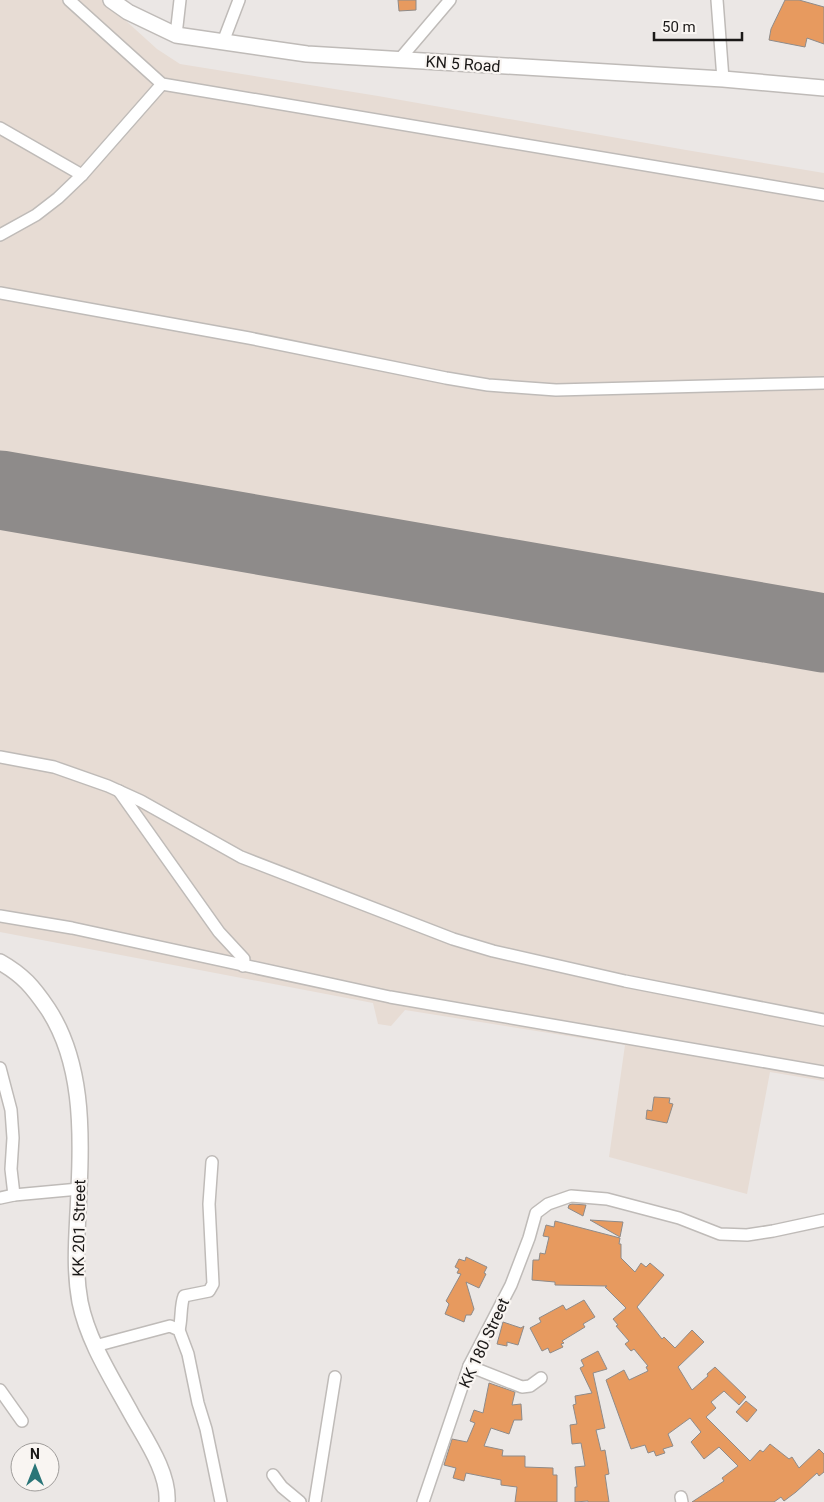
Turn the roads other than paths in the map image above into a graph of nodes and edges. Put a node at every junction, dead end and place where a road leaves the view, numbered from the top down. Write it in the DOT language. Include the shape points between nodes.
graph roads {
  1 [pos="69,0"];
  2 [pos="111,0"];
  3 [pos="180,0"];
  4 [pos="239,0"];
  5 [pos="450,0"];
  6 [pos="717,0"];
  7 [pos="176,35"];
  8 [pos="223,42"];
  9 [pos="399,60"];
  10 [pos="723,79"];
  11 [pos="162,84"];
  12 [pos="824,88"];
  13 [pos="0,128"];
  14 [pos="82,175"];
  15 [pos="824,195"];
  16 [pos="0,235"];
  17 [pos="0,293"];
  18 [pos="824,383"];
  19 [pos="0,757"];
  20 [pos="119,791"];
  21 [pos="0,916"];
  22 [pos="0,962"];
  23 [pos="243,966"];
  24 [pos="824,1020"];
  25 [pos="0,1068"];
  26 [pos="824,1072"];
  27 [pos="0,1160"];
  28 [pos="212,1162"];
  29 [pos="11,1169"];
  30 [pos="79,1189"];
  31 [pos="14,1195"];
  32 [pos="0,1198"];
  33 [pos="824,1220"];
  34 [pos="179,1330"];
  35 [pos="95,1346"];
  36 [pos="469,1366"];
  37 [pos="335,1377"];
  38 [pos="541,1378"];
  39 [pos="0,1390"];
  40 [pos="22,1421"];
  41 [pos="273,1474"];
  42 [pos="167,1502"];
  43 [pos="221,1502"];
  44 [pos="300,1502"];
  45 [pos="315,1502"];
  46 [pos="423,1502"];
  1 -- 11 [label="street"];
  2 -- 7 [label="main road, KN 5 Road" via="128,12"];
  3 -- 7 [label="street"];
  4 -- 8 [label="street"];
  5 -- 9 [label="street"];
  6 -- 10 [label="street"];
  7 -- 8 [label="main road, KN 5 Road"];
  8 -- 9 [label="main road, KN 5 Road" via="307,54"];
  9 -- 10 [label="main road, KN 5 Road"];
  10 -- 12 [label="main road, KN 5 Road"];
  11 -- 14 [label="street"];
  11 -- 15 [label="street"];
  13 -- 14 [label="street"];
  14 -- 16 [label="street" via="36,215"];
  17 -- 18 [label="street" via="488,385 556,390"];
  19 -- 20 [label="street" via="54,767"];
  20 -- 23 [label="street" via="220,932 244,959"];
  20 -- 24 [label="street" via="241,857 453,939 625,981"];
  21 -- 23 [label="street" via="72,928"];
  22 -- 30 [label="main road, KK 201 Street" via="26,980 56,1022 67,1046 76,1090"];
  23 -- 26 [label="street" via="390,998"];
  25 -- 29 [label="street" via="11,1110"];
  27 -- 29 [label="street"];
  28 -- 34 [label="street" via="209,1204 213,1284 209,1292 184,1296"];
  29 -- 31 [label="street"];
  30 -- 31 [label="street"];
  30 -- 35 [label="main road, KK 201 Street" via="75,1261 80,1303"];
  31 -- 32 [label="street"];
  33 -- 36 [label="street, KK 180 Street" via="764,1233 720,1234 679,1218 607,1199 571,1196 548,1204 536,1213 511,1285"];
  34 -- 35 [label="street" via="170,1326"];
  34 -- 43 [label="street" via="188,1354"];
  35 -- 42 [label="main road, KK 201 Street" via="154,1452 168,1491"];
  36 -- 38 [label="street" via="522,1387 530,1386"];
  36 -- 46 [label="street, KK 180 Street"];
  37 -- 45 [label="street"];
  39 -- 40 [label="street"];
  41 -- 44 [label="street" via="282,1487"];
}
